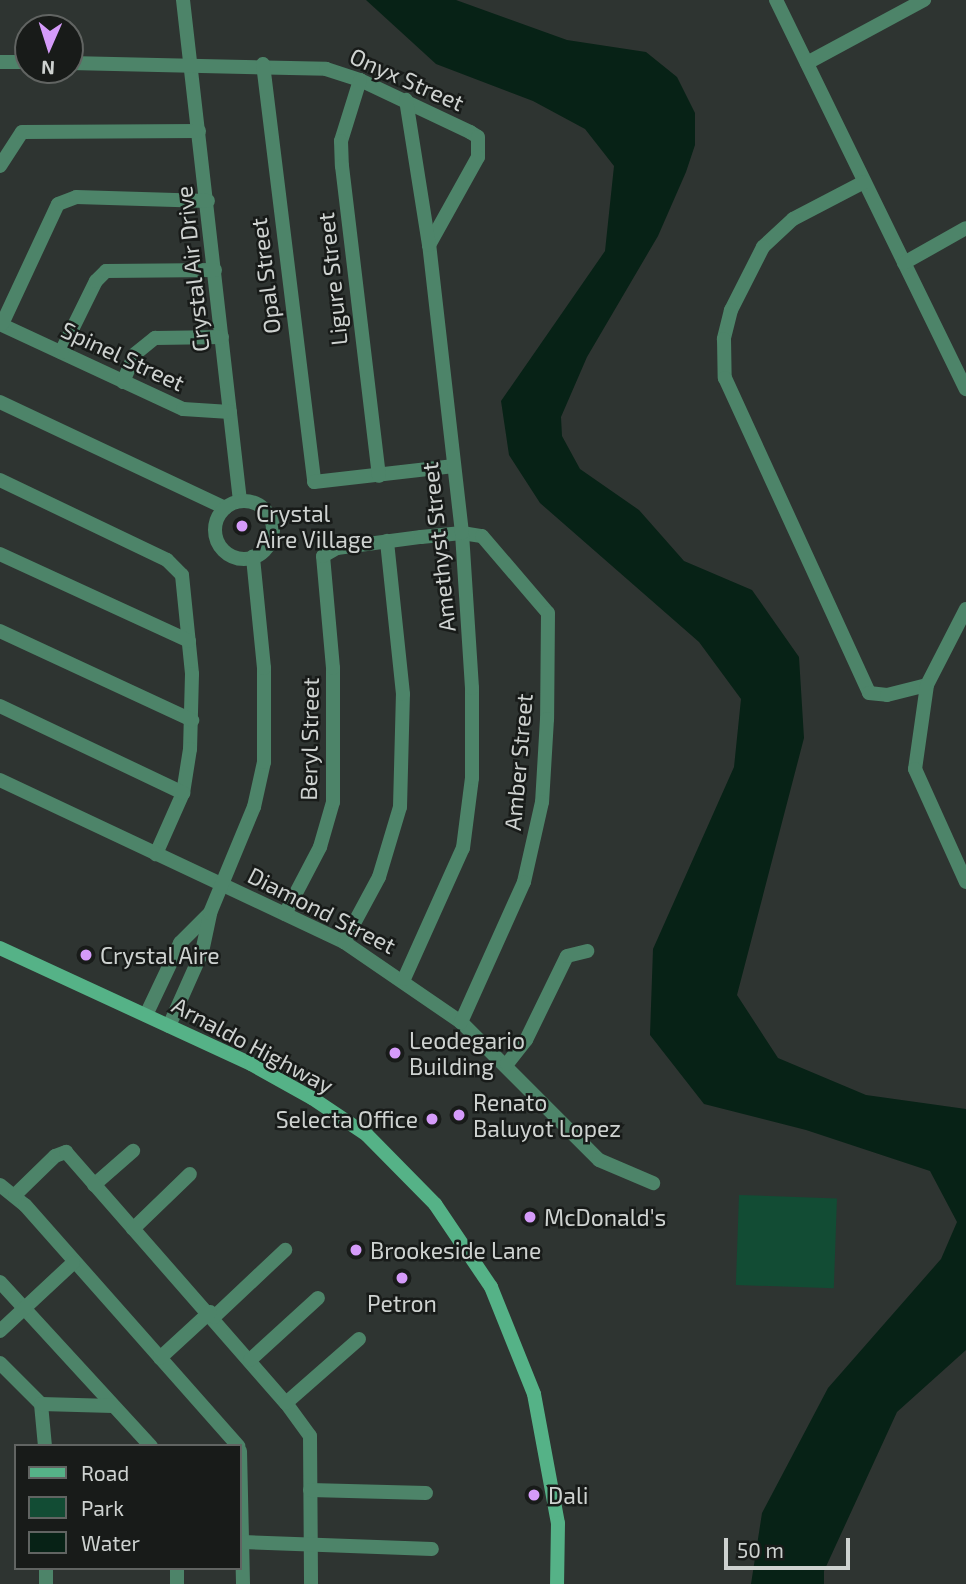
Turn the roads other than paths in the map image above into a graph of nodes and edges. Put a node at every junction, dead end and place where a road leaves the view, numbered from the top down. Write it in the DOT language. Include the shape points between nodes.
graph roads {
  1 [pos="183,0"];
  2 [pos="776,0"];
  3 [pos="924,0"];
  4 [pos="84,63"];
  5 [pos="807,63"];
  6 [pos="263,64"];
  7 [pos="191,65"];
  8 [pos="360,80"];
  9 [pos="406,100"];
  10 [pos="199,131"];
  11 [pos="0,166"];
  12 [pos="864,182"];
  13 [pos="208,201"];
  14 [pos="966,228"];
  15 [pos="429,245"];
  16 [pos="904,263"];
  17 [pos="215,270"];
  18 [pos="1,324"];
  19 [pos="222,337"];
  20 [pos="61,352"];
  21 [pos="123,382"];
  22 [pos="966,389"];
  23 [pos="0,402"];
  24 [pos="230,412"];
  25 [pos="454,466"];
  26 [pos="379,476"];
  27 [pos="0,480"];
  28 [pos="240,501"];
  29 [pos="225,508"];
  30 [pos="462,533"];
  31 [pos="387,541"];
  32 [pos="0,554"];
  33 [pos="253,558"];
  34 [pos="966,609"];
  35 [pos="0,631"];
  36 [pos="189,641"];
  37 [pos="927,685"];
  38 [pos="0,706"];
  39 [pos="192,720"];
  40 [pos="0,780"];
  41 [pos="183,793"];
  42 [pos="156,854"];
  43 [pos="966,883"];
  44 [pos="222,885"];
  45 [pos="210,913"];
  46 [pos="285,914"];
  47 [pos="344,942"];
  48 [pos="0,948"];
  49 [pos="587,951"];
  50 [pos="404,979"];
  51 [pos="146,1015"];
  52 [pos="461,1022"];
  53 [pos="169,1026"];
  54 [pos="507,1064"];
  55 [pos="133,1151"];
  56 [pos="190,1174"];
  57 [pos="653,1182"];
  58 [pos="0,1185"];
  59 [pos="94,1185"];
  60 [pos="15,1195"];
  61 [pos="134,1228"];
  62 [pos="285,1250"];
  63 [pos="73,1263"];
  64 [pos="0,1282"];
  65 [pos="318,1298"];
  66 [pos="24,1309"];
  67 [pos="212,1314"];
  68 [pos="0,1331"];
  69 [pos="359,1339"];
  70 [pos="160,1358"];
  71 [pos="250,1360"];
  72 [pos="0,1363"];
  73 [pos="286,1403"];
  74 [pos="41,1404"];
  75 [pos="114,1406"];
  76 [pos="45,1444"];
  77 [pos="149,1444"];
  78 [pos="236,1444"];
  79 [pos="310,1490"];
  80 [pos="426,1493"];
  81 [pos="242,1512"];
  82 [pos="243,1542"];
  83 [pos="310,1546"];
  84 [pos="432,1549"];
  85 [pos="243,1584"];
  86 [pos="311,1584"];
  87 [pos="557,1584"];
  1 -- 7 [label="street, Crystal Air Drive"];
  2 -- 5 [label="street"];
  3 -- 5 [label="street"];
  4 -- 7 [label="street, Onyx Street"];
  5 -- 12 [label="street"];
  6 -- 7 [label="street, Onyx Street"];
  6 -- 8 [label="street, Onyx Street" via="326,69"];
  6 -- 26 [label="street, Opal Street" via="314,482"];
  7 -- 10 [label="street, Crystal Air Drive"];
  8 -- 9 [label="street, Onyx Street"];
  8 -- 26 [label="street, Ligure Street" via="341,141 342,166"];
  9 -- 15 [label="street, Amethyst Street"];
  9 -- 15 [label="street, Onyx Street" via="478,137 480,146"];
  10 -- 11 [label="street" via="22,132"];
  10 -- 13 [label="street, Crystal Air Drive"];
  12 -- 16 [label="street"];
  12 -- 37 [label="street" via="793,219 763,247 731,310 724,339 725,378 869,693 887,695"];
  13 -- 17 [label="street, Crystal Air Drive"];
  13 -- 18 [label="street" via="76,197 58,204"];
  14 -- 16 [label="street"];
  15 -- 25 [label="street, Amethyst Street"];
  16 -- 22 [label="street"];
  17 -- 19 [label="street, Crystal Air Drive"];
  17 -- 20 [label="street" via="106,271 96,281"];
  18 -- 20 [label="street, Spinel Street"];
  19 -- 21 [label="street" via="155,338 144,343"];
  19 -- 24 [label="street, Crystal Air Drive"];
  20 -- 21 [label="street, Spinel Street"];
  21 -- 24 [label="street, Spinel Street" via="183,410"];
  23 -- 29 [label="street"];
  24 -- 28 [label="street, Crystal Air Drive"];
  25 -- 26 [label="street"];
  25 -- 30 [label="street, Amethyst Street"];
  27 -- 36 [label="street" via="167,560 182,575"];
  28 -- 29 [label="street"];
  28 -- 33 [label="street" via="259,504 271,519 273,537"];
  29 -- 33 [label="street" via="215,525 219,544 234,557"];
  30 -- 31 [label="street"];
  30 -- 50 [label="street, Amethyst Street" via="472,663 467,830 458,867"];
  30 -- 52 [label="street, Amber Street" via="482,536 540,599 550,629 538,829 516,907"];
  31 -- 46 [label="street, Beryl Street" via="328,550 323,556 333,668 333,802 320,848"];
  31 -- 47 [label="street" via="403,694 400,807 387,859"];
  32 -- 36 [label="street"];
  33 -- 44 [label="street" via="264,668 264,762 254,807"];
  34 -- 37 [label="street"];
  35 -- 39 [label="street"];
  36 -- 39 [label="street"];
  37 -- 43 [label="street" via="915,754 917,780"];
  38 -- 41 [label="street"];
  39 -- 41 [label="street"];
  40 -- 42 [label="street, Diamond Street"];
  41 -- 42 [label="street"];
  42 -- 44 [label="street, Diamond Street"];
  44 -- 45 [label="street"];
  44 -- 46 [label="street, Diamond Street"];
  45 -- 51 [label="street" via="180,943"];
  45 -- 53 [label="street" via="202,953"];
  46 -- 47 [label="street, Diamond Street"];
  47 -- 50 [label="street, Diamond Street"];
  48 -- 51 [label="main road, Arnaldo Highway"];
  49 -- 54 [label="street" via="567,956 526,1040"];
  50 -- 52 [label="street, Diamond Street"];
  51 -- 53 [label="main road, Arnaldo Highway"];
  52 -- 54 [label="street, Diamond Street"];
  53 -- 87 [label="main road, Arnaldo Highway" via="251,1064 323,1105 367,1136 435,1204 491,1287 534,1394 558,1524"];
  54 -- 57 [label="street, Diamond Street" via="599,1160"];
  55 -- 59 [label="street"];
  56 -- 61 [label="street"];
  58 -- 60 [label="street"];
  59 -- 60 [label="street" via="61,1152"];
  59 -- 61 [label="street"];
  60 -- 63 [label="street"];
  61 -- 67 [label="street"];
  62 -- 67 [label="street"];
  63 -- 66 [label="street"];
  63 -- 70 [label="street"];
  64 -- 66 [label="street"];
  65 -- 71 [label="street"];
  66 -- 68 [label="street"];
  66 -- 75 [label="street"];
  67 -- 70 [label="street"];
  67 -- 71 [label="street"];
  69 -- 73 [label="street"];
  70 -- 78 [label="street"];
  71 -- 73 [label="street"];
  72 -- 74 [label="street"];
  73 -- 79 [label="street" via="310,1436"];
  74 -- 75 [label="street"];
  74 -- 76 [label="street"];
  75 -- 77 [label="street"];
  79 -- 80 [label="street"];
  79 -- 83 [label="street"];
  81 -- 82 [label="street"];
  82 -- 83 [label="street"];
  82 -- 85 [label="street"];
  83 -- 84 [label="street"];
  83 -- 86 [label="street"];
}
